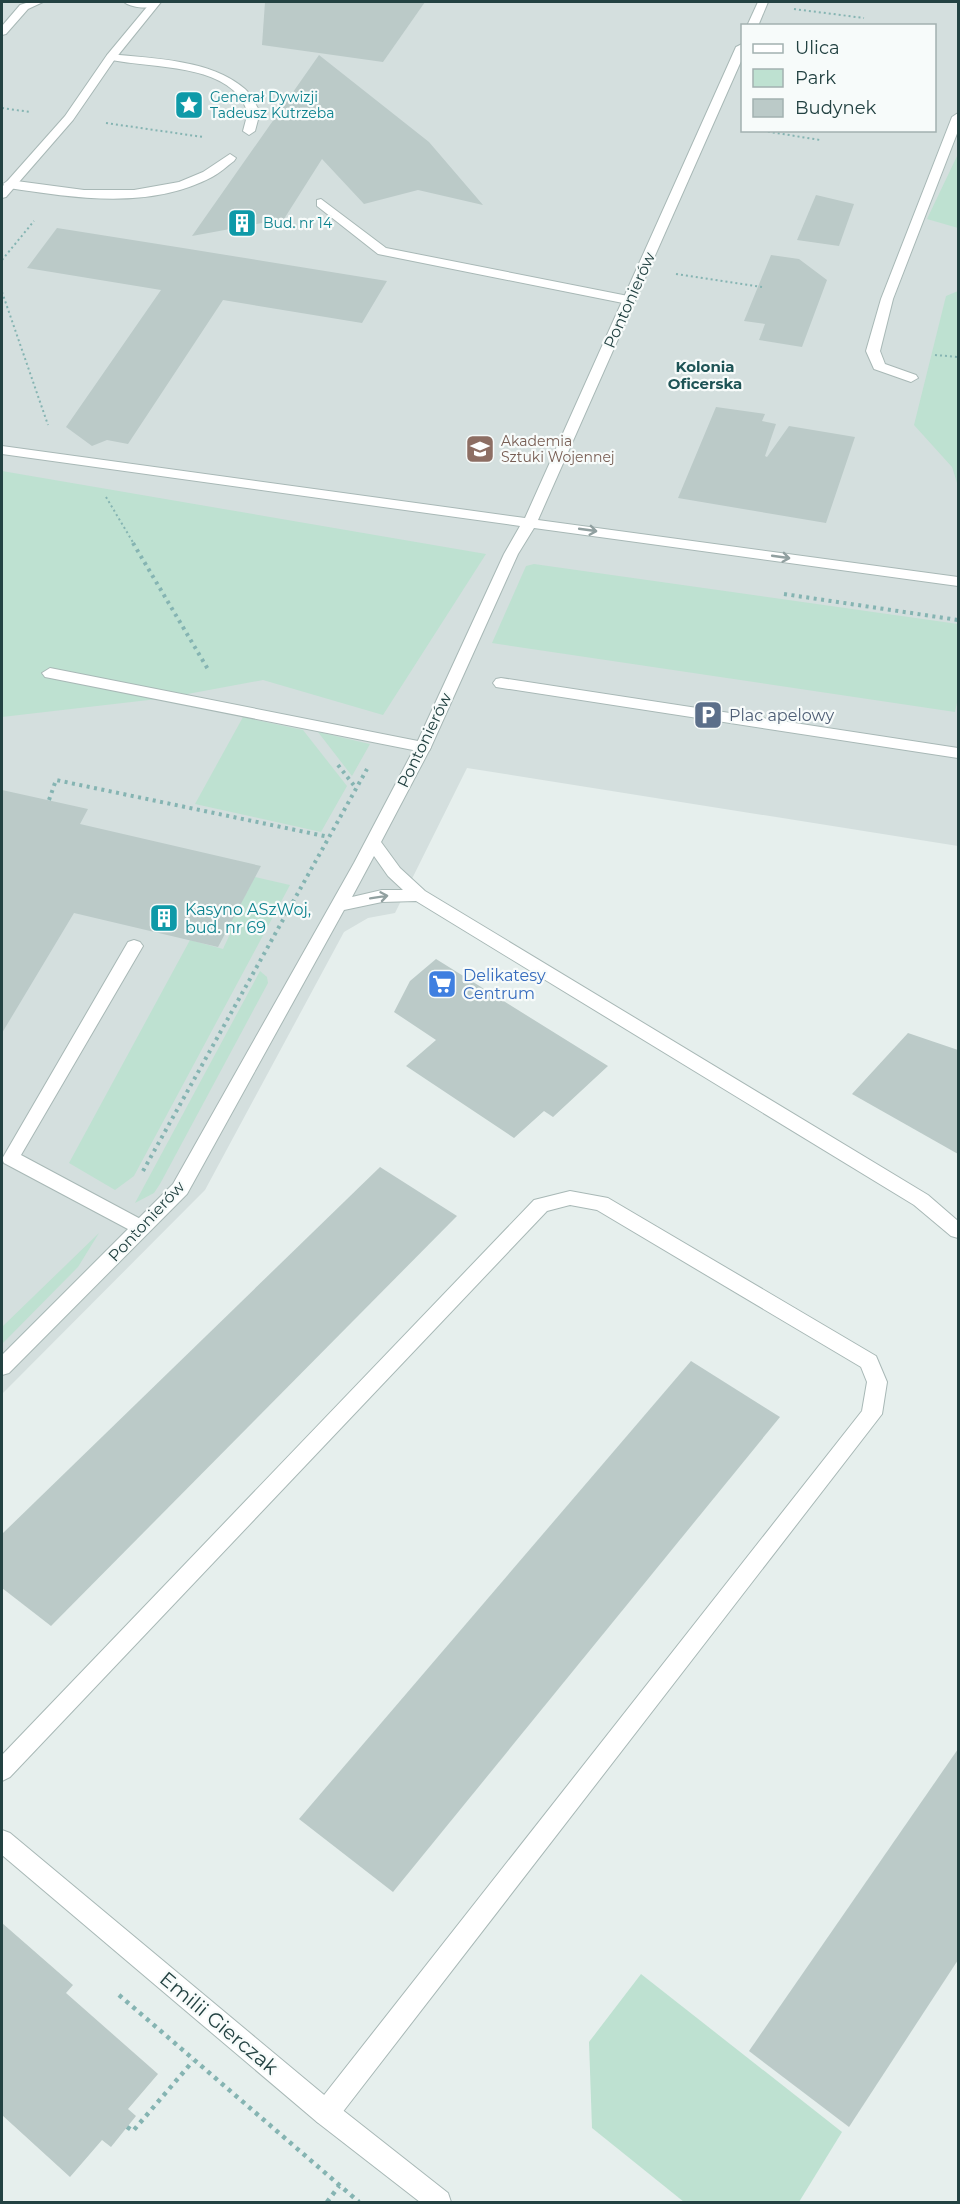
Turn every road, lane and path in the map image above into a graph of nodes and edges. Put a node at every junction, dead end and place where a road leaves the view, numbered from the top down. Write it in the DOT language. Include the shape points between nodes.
graph roads {
  1 [pos="38,2"];
  2 [pos="129,2"];
  3 [pos="155,3"];
  4 [pos="762,3"];
  5 [pos="864,18"];
  6 [pos="753,24"];
  7 [pos="2,32"];
  8 [pos="741,49"];
  9 [pos="111,57"];
  10 [pos="2,108"];
  11 [pos="958,117"];
  12 [pos="69,118"];
  13 [pos="249,131"];
  14 [pos="770,132"];
  15 [pos="206,138"];
  16 [pos="820,140"];
  17 [pos="230,158"];
  18 [pos="5,189"];
  19 [pos="321,203"];
  20 [pos="643,269"];
  21 [pos="762,287"];
  22 [pos="2,292"];
  23 [pos="628,300"];
  24 [pos="911,378"];
  25 [pos="2,450"];
  26 [pos="60,458"];
  27 [pos="104,493"];
  28 [pos="530,522"];
  29 [pos="958,582"];
  30 [pos="50,673"];
  31 [pos="501,683"];
  32 [pos="232,709"];
  33 [pos="383,740"];
  34 [pos="423,747"];
  35 [pos="958,753"];
  36 [pos="49,800"];
  37 [pos="329,837"];
  38 [pos="373,842"];
  39 [pos="419,895"];
  40 [pos="340,905"];
  41 [pos="134,946"];
  42 [pos="6,1159"];
  43 [pos="113,1212"];
  44 [pos="141,1228"];
  45 [pos="958,1231"];
  46 [pos="2,1367"];
  47 [pos="2,1770"];
  48 [pos="2,1841"];
  49 [pos="115,1992"];
  50 [pos="193,2061"];
  51 [pos="326,2113"];
  52 [pos="127,2127"];
  53 [pos="339,2186"];
  54 [pos="327,2202"];
  55 [pos="359,2202"];
  56 [pos="439,2202"];
  1 -- 7 [label="street" via="24,7"];
  2 -- 3 [label="street"];
  3 -- 9 [label="street"];
  4 -- 5 [label="path"];
  4 -- 6 [label="street"];
  8 -- 20 [label="street, Pontonierów"];
  9 -- 12 [label="street"];
  9 -- 13 [label="street" via="165,64 225,81 243,93 254,112"];
  10 -- 12 [label="path"];
  11 -- 24 [label="street" via="887,299 873,351 879,366"];
  12 -- 15 [label="path"];
  12 -- 18 [label="street"];
  14 -- 16 [label="path"];
  17 -- 18 [label="street" via="207,175 150,192 105,196"];
  19 -- 23 [label="street" via="382,251"];
  20 -- 21 [label="path"];
  20 -- 23 [label="street, Pontonierów"];
  22 -- 26 [label="path"];
  23 -- 28 [label="street, Pontonierów"];
  25 -- 26 [label="street"];
  26 -- 28 [label="street"];
  27 -- 32 [label="path"];
  28 -- 29 [label="street, one-way"];
  28 -- 34 [label="street, Pontonierów" via="511,554"];
  30 -- 32 [label="street"];
  31 -- 35 [label="street"];
  32 -- 33 [label="street"];
  33 -- 34 [label="street"];
  33 -- 37 [label="path"];
  34 -- 38 [label="street, Pontonierów"];
  36 -- 37 [label="path" via="56,780"];
  37 -- 43 [label="path" via="128,1198"];
  38 -- 39 [label="street" via="394,872"];
  38 -- 40 [label="street, Pontonierów"];
  40 -- 39 [label="street, one-way" via="382,896"];
  39 -- 45 [label="street" via="921,1200"];
  40 -- 44 [label="street, Pontonierów" via="180,1190"];
  41 -- 42 [label="street"];
  42 -- 43 [label="street"];
  43 -- 44 [label="street"];
  44 -- 46 [label="street, Pontonierów"];
  47 -- 51 [label="street" via="541,1205 570,1198 601,1203 869,1362 877,1382 872,1414"];
  48 -- 51 [label="street, Emilii Gierczak"];
  49 -- 50 [label="path"];
  50 -- 52 [label="path" via="133,2132"];
  50 -- 53 [label="path"];
  51 -- 56 [label="street, Emilii Gierczak"];
  53 -- 54 [label="path"];
  53 -- 55 [label="path"];
}
